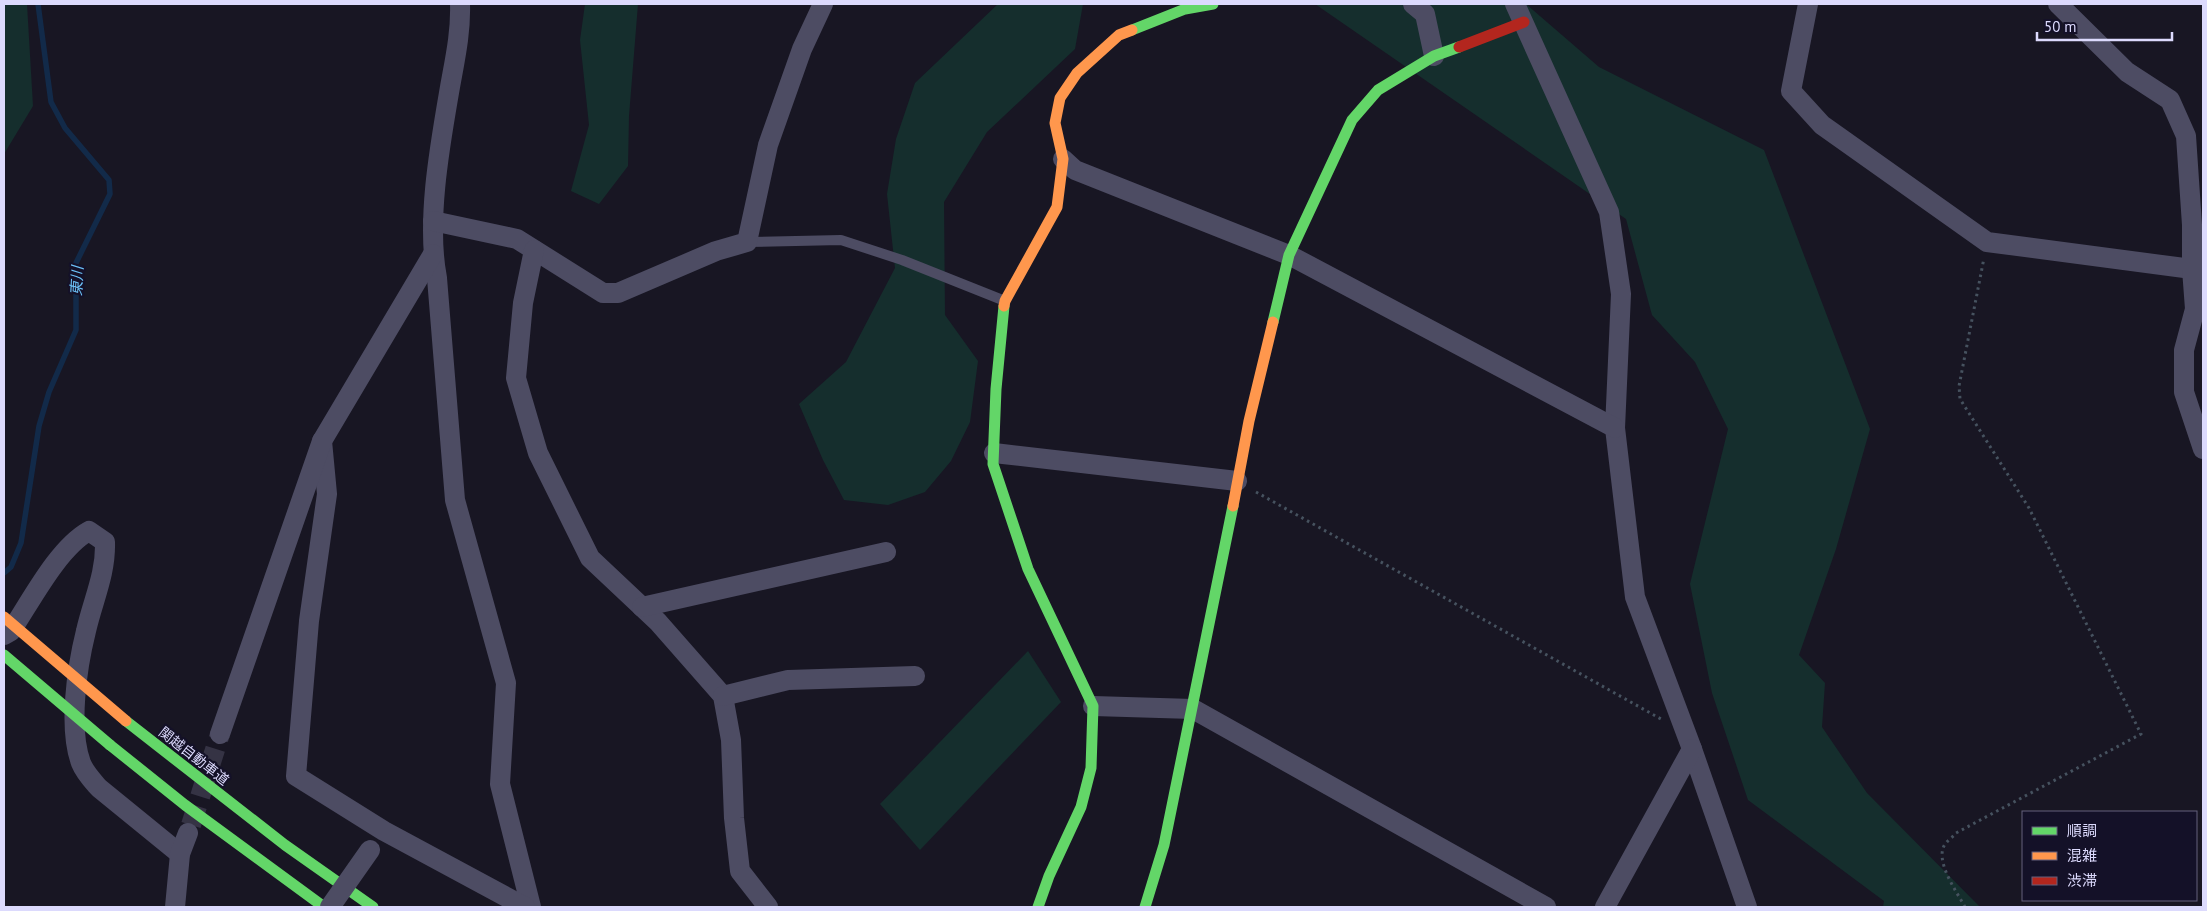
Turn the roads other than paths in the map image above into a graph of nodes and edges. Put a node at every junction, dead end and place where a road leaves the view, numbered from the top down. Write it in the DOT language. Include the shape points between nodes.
graph roads {
  1 [pos="460,4"];
  2 [pos="823,4"];
  3 [pos="1213,4"];
  4 [pos="1413,4"];
  5 [pos="1515,4"];
  6 [pos="1808,4"];
  7 [pos="2058,4"];
  8 [pos="1524,22"];
  9 [pos="1434,56"];
  10 [pos="1063,159"];
  11 [pos="433,221"];
  12 [pos="748,242"];
  13 [pos="534,250"];
  14 [pos="432,254"];
  15 [pos="1289,255"];
  16 [pos="2192,269"];
  17 [pos="1005,301"];
  18 [pos="2199,310"];
  19 [pos="1615,428"];
  20 [pos="322,440"];
  21 [pos="2203,449"];
  22 [pos="994,453"];
  23 [pos="1237,482"];
  24 [pos="886,552"];
  25 [pos="642,607"];
  26 [pos="4,617"];
  27 [pos="4,635"];
  28 [pos="4,655"];
  29 [pos="916,676"];
  30 [pos="723,696"];
  31 [pos="1093,706"];
  32 [pos="1193,708"];
  33 [pos="220,734"];
  34 [pos="1689,741"];
  35 [pos="384,830"];
  36 [pos="188,833"];
  37 [pos="180,854"];
  38 [pos="175,907"];
  39 [pos="324,907"];
  40 [pos="330,907"];
  41 [pos="374,907"];
  42 [pos="525,907"];
  43 [pos="531,907"];
  44 [pos="768,907"];
  45 [pos="1038,907"];
  46 [pos="1145,907"];
  47 [pos="1546,907"];
  48 [pos="1605,907"];
  49 [pos="1747,907"];
  1 -- 11 [label="street" via="461,25 443,127"];
  2 -- 12 [label="street" via="802,49 768,145"];
  3 -- 10 [label="main road" via="1185,9 1119,35 1077,72 1060,98 1055,123"];
  4 -- 9 [label="street" via="1425,14"];
  5 -- 8 [label="street"];
  6 -- 16 [label="street" via="1791,91 1822,126 1987,242"];
  7 -- 16 [label="street" via="2127,72 2170,100 2186,136"];
  8 -- 9 [label="main road"];
  8 -- 19 [label="street" via="1609,212 1621,294"];
  9 -- 15 [label="main road" via="1378,90 1352,120"];
  10 -- 15 [label="street" via="1075,170"];
  10 -- 17 [label="main road" via="1057,206"];
  11 -- 13 [label="street" via="517,239"];
  11 -- 14 [label="street"];
  12 -- 13 [label="street" via="716,251 618,294 603,294"];
  12 -- 17 [label="lane" via="841,240 902,260"];
  13 -- 25 [label="street" via="522,303 516,378 538,453 590,558"];
  14 -- 20 [label="street"];
  14 -- 43 [label="street" via="438,278 455,500 506,683 500,784"];
  15 -- 19 [label="street"];
  15 -- 23 [label="main road"];
  16 -- 18 [label="street"];
  17 -- 22 [label="main road" via="996,389"];
  18 -- 21 [label="street" via="2184,350 2184,392"];
  19 -- 34 [label="street" via="1635,597"];
  20 -- 33 [label="street"];
  20 -- 35 [label="street" via="327,494 309,621 296,776"];
  22 -- 23 [label="street"];
  22 -- 31 [label="main road" via="993,464 1028,569"];
  23 -- 32 [label="main road"];
  24 -- 25 [label="street"];
  25 -- 30 [label="street"];
  26 -- 41 [label="main road, 関越自動車道, bridge" via="126,721 285,845"];
  27 -- 37 [label="street" via="11,631 63,552 89,531 105,542 103,574 86,632 74,704 80,762 99,788"];
  28 -- 39 [label="main road, bridge" via="185,805"];
  29 -- 30 [label="street" via="788,680"];
  30 -- 44 [label="street" via="731,740 740,871"];
  31 -- 32 [label="street"];
  31 -- 45 [label="main road" via="1091,768 1081,807"];
  32 -- 46 [label="main road" via="1164,846"];
  32 -- 47 [label="street"];
  34 -- 48 [label="street"];
  34 -- 49 [label="street"];
  35 -- 40 [label="street, bridge"];
  35 -- 42 [label="street"];
  36 -- 37 [label="street"];
  37 -- 38 [label="street"];
}
